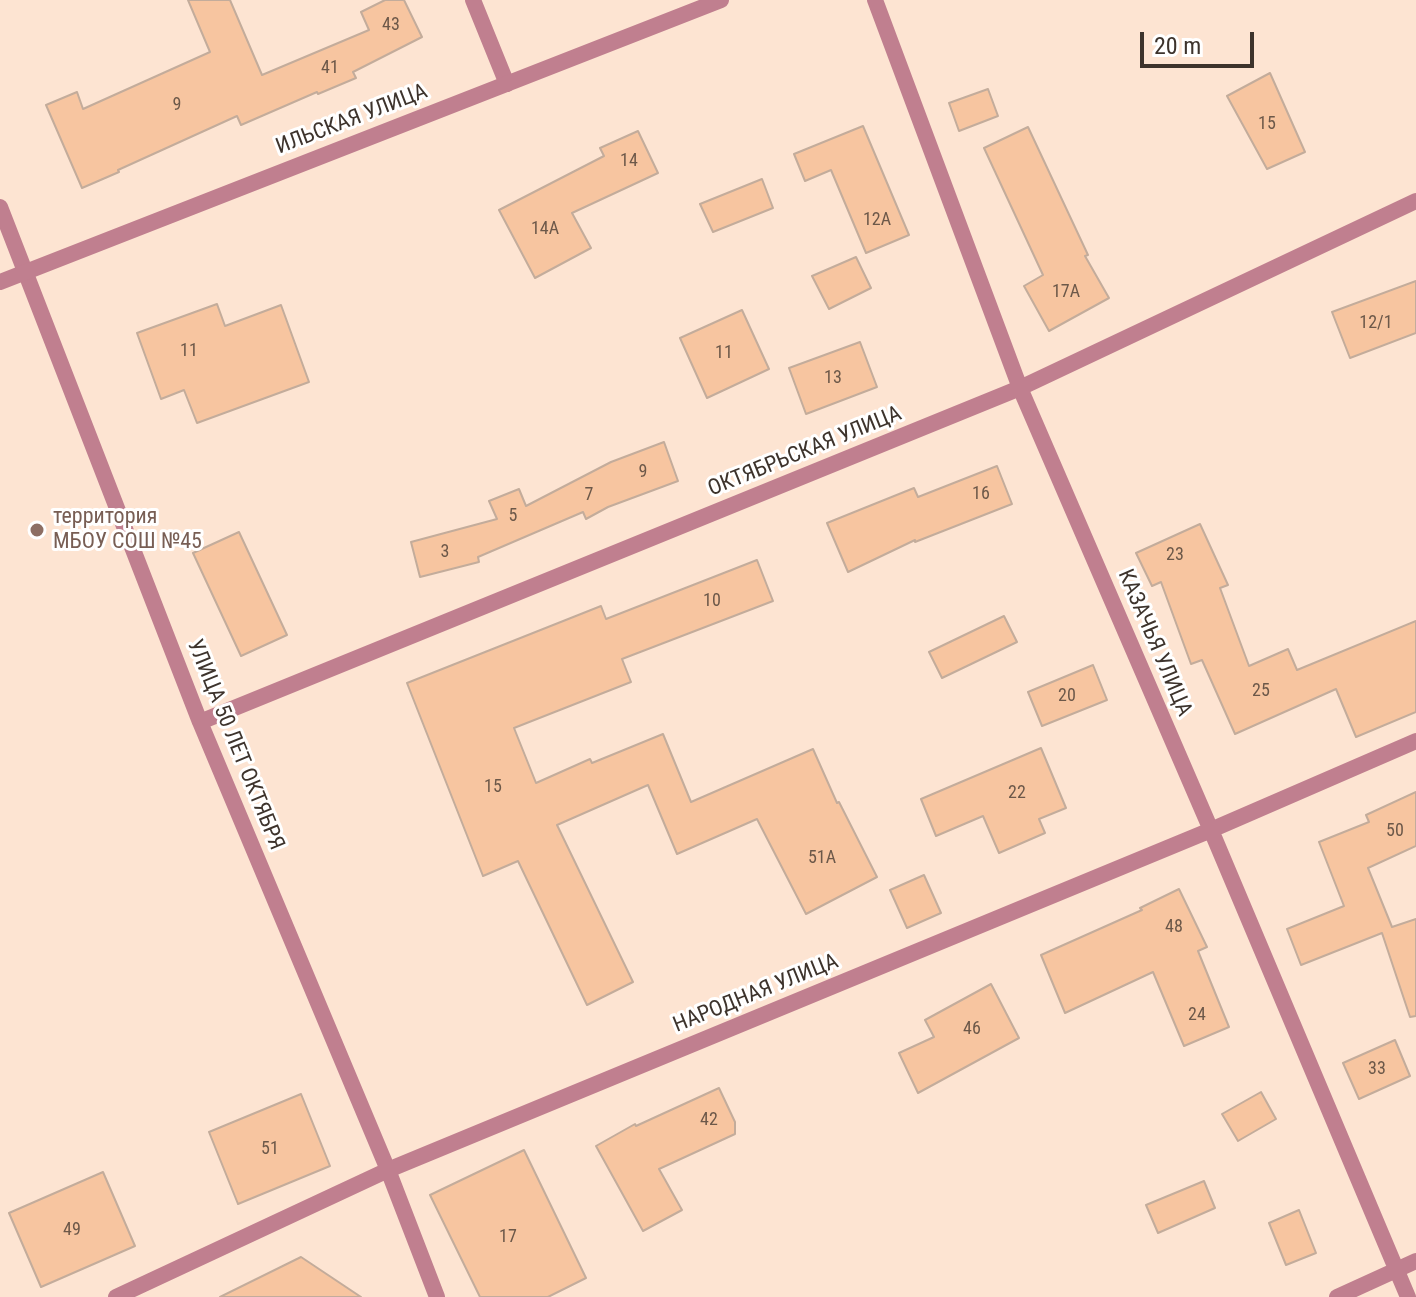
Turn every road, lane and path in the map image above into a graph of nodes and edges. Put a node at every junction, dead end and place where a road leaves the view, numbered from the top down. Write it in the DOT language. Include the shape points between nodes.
graph roads {
  1 [pos="473,0"];
  2 [pos="721,0"];
  3 [pos="875,0"];
  4 [pos="507,84"];
  5 [pos="1416,201"];
  6 [pos="0,207"];
  7 [pos="25,272"];
  8 [pos="0,282"];
  9 [pos="1020,388"];
  10 [pos="200,722"];
  11 [pos="1416,741"];
  12 [pos="1211,830"];
  13 [pos="388,1170"];
  14 [pos="1416,1261"];
  15 [pos="1396,1271"];
  16 [pos="116,1297"];
  17 [pos="437,1297"];
  18 [pos="1337,1297"];
  19 [pos="1408,1297"];
  1 -- 4 [label="street"];
  2 -- 4 [label="street, ИЛЬСКАЯ УЛИЦА"];
  3 -- 9 [label="street, КАЗАЧЬЯ УЛИЦА"];
  4 -- 7 [label="street, ИЛЬСКАЯ УЛИЦА"];
  5 -- 9 [label="street, ОКТЯБРЬСКАЯ УЛИЦА"];
  6 -- 7 [label="street, УЛИЦА 50 ЛЕТ ОКТЯБРЯ"];
  7 -- 8 [label="street, ИЛЬСКАЯ УЛИЦА"];
  7 -- 10 [label="street, УЛИЦА 50 ЛЕТ ОКТЯБРЯ"];
  9 -- 10 [label="street, ОКТЯБРЬСКАЯ УЛИЦА"];
  9 -- 12 [label="street, КАЗАЧЬЯ УЛИЦА"];
  10 -- 13 [label="street, УЛИЦА 50 ЛЕТ ОКТЯБРЯ"];
  11 -- 12 [label="street, НАРОДНАЯ УЛИЦА"];
  12 -- 13 [label="street, НАРОДНАЯ УЛИЦА"];
  12 -- 15 [label="street, КАЗАЧЬЯ УЛИЦА"];
  13 -- 16 [label="street, НАРОДНАЯ УЛИЦА"];
  13 -- 17 [label="street, УЛИЦА 50 ЛЕТ ОКТЯБРЯ"];
  14 -- 15 [label="street"];
  15 -- 18 [label="street"];
  15 -- 19 [label="street, КАЗАЧЬЯ УЛИЦА"];
}
